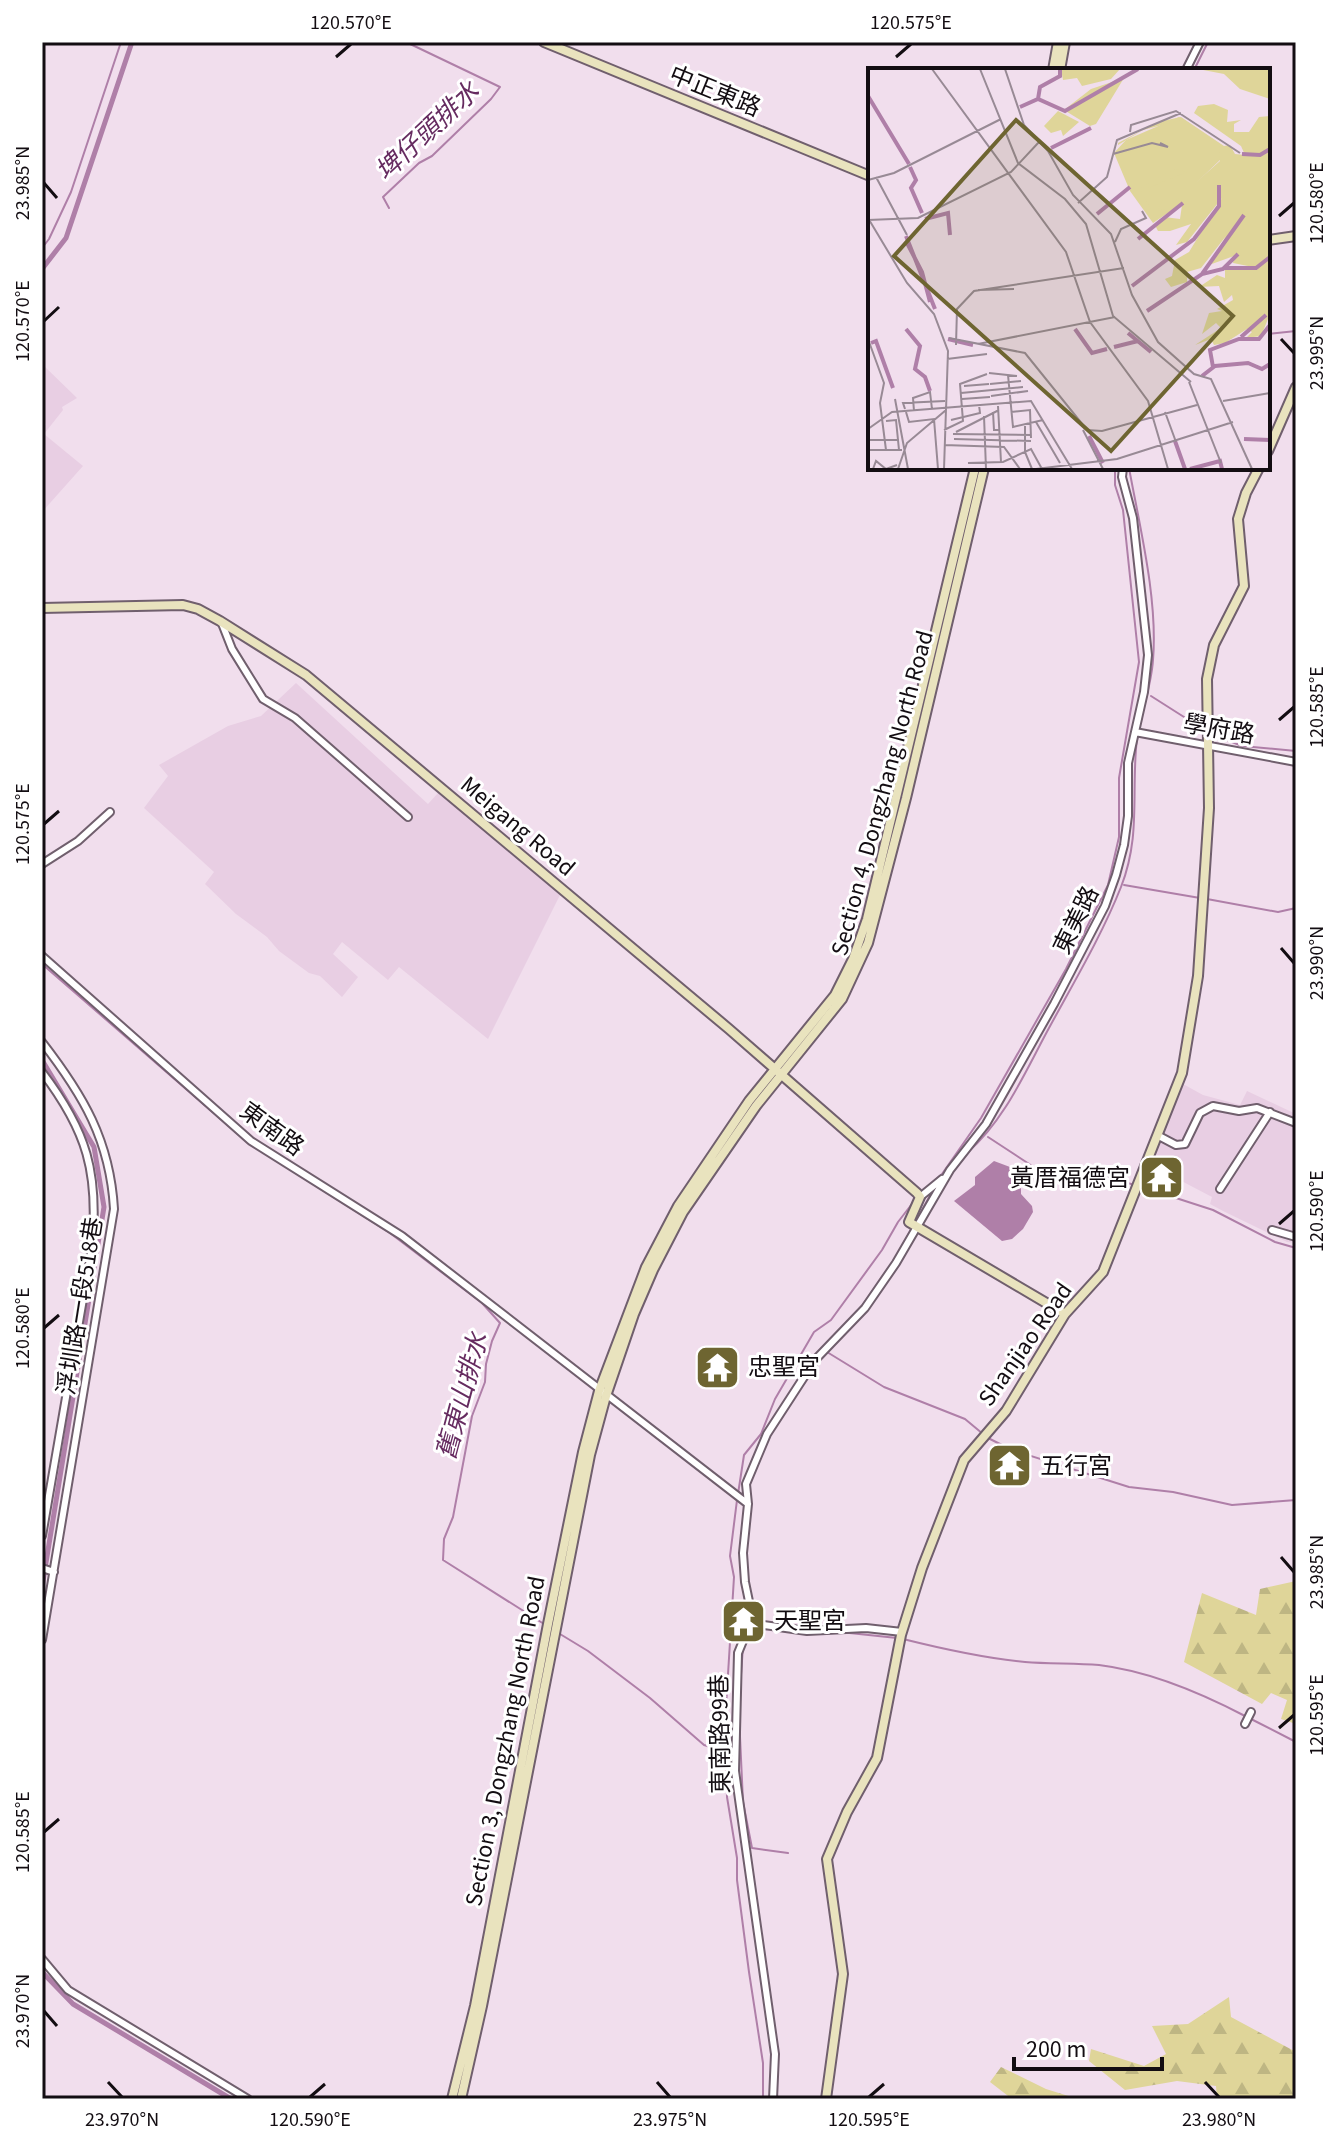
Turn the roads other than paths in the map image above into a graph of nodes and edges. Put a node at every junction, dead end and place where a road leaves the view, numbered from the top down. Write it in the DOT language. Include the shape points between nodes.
graph roads {
  1 [pos="544,42"];
  2 [pos="1058,42"];
  3 [pos="1065,42"];
  4 [pos="1200,42"];
  5 [pos="1053,68"];
  6 [pos="1060,68"];
  7 [pos="1187,68"];
  8 [pos="868,175"];
  9 [pos="1296,236"];
  10 [pos="1270,240"];
  11 [pos="1296,387"];
  12 [pos="1270,446"];
  13 [pos="975,470"];
  14 [pos="983,470"];
  15 [pos="1123,470"];
  16 [pos="1258,470"];
  17 [pos="42,608"];
  18 [pos="220,621"];
  19 [pos="1135,732"];
  20 [pos="1208,743"];
  21 [pos="911,756"];
  22 [pos="1296,762"];
  23 [pos="110,812"];
  24 [pos="408,817"];
  25 [pos="42,864"];
  26 [pos="42,956"];
  27 [pos="42,1042"];
  28 [pos="42,1072"];
  29 [pos="777,1072"];
  30 [pos="1270,1112"];
  31 [pos="1296,1123"];
  32 [pos="1157,1135"];
  33 [pos="950,1170"];
  34 [pos="1220,1189"];
  35 [pos="919,1195"];
  36 [pos="915,1227"];
  37 [pos="1272,1230"];
  38 [pos="1296,1237"];
  39 [pos="1065,1314"];
  40 [pos="603,1393"];
  41 [pos="748,1504"];
  42 [pos="42,1536"];
  43 [pos="42,1568"];
  44 [pos="54,1572"];
  45 [pos="42,1578"];
  46 [pos="53,1582"];
  47 [pos="757,1624"];
  48 [pos="901,1637"];
  49 [pos="42,1640"];
  50 [pos="1251,1712"];
  51 [pos="1245,1724"];
  52 [pos="42,1959"];
  53 [pos="248,2099"];
  54 [pos="452,2099"];
  55 [pos="461,2099"];
  56 [pos="773,2099"];
  57 [pos="826,2099"];
  1 -- 8 [label="street, 中正東路"];
  2 -- 5 [label="street"];
  3 -- 6 [label="street"];
  4 -- 7 [label="street"];
  9 -- 10 [label="street"];
  11 -- 12 [label="street"];
  13 -- 21 [label="street, Section 4, Dongzhang North Road"];
  14 -- 21 [label="street, Section 4, Dongzhang North Road"];
  15 -- 19 [label="street, 東美路" via="1148,655"];
  16 -- 20 [label="street, Shanjiao Road" via="1238,519 1244,586 1211,654"];
  17 -- 18 [label="street, Meigang Road" via="183,605"];
  18 -- 24 [label="street" via="263,699 295,718"];
  18 -- 29 [label="street, Meigang Road" via="306,675"];
  19 -- 20 [label="street, 學府路"];
  19 -- 33 [label="street, 東美路" via="1124,845 1105,906 986,1124"];
  20 -- 22 [label="street, 學府路"];
  20 -- 32 [label="street, Shanjiao Road" via="1198,976 1182,1073"];
  21 -- 29 [label="street, Section 4, Dongzhang North Road" via="853,959 835,995"];
  23 -- 25 [label="street"];
  26 -- 40 [label="street, 東南路" via="251,1141 402,1236"];
  27 -- 44 [label="street, 浮圳路一段518巷" via="77,1089 97,1129 110,1169 114,1209"];
  28 -- 42 [label="street" via="84,1140 95,1190"];
  29 -- 35 [label="street, Meigang Road"];
  29 -- 40 [label="street, Section 4, Dongzhang North Road" via="690,1184 667,1225 628,1310"];
  30 -- 31 [label="street"];
  30 -- 32 [label="street" via="1213,1106 1200,1113 1185,1144"];
  30 -- 34 [label="street"];
  32 -- 39 [label="street, Shanjiao Road" via="1103,1272"];
  33 -- 35 [label="street"];
  33 -- 36 [label="street"];
  35 -- 36 [label="street" via="909,1222"];
  36 -- 39 [label="street"];
  36 -- 41 [label="street" via="865,1308 807,1372 767,1434 746,1484"];
  37 -- 38 [label="street"];
  39 -- 48 [label="street, Shanjiao Road" via="1006,1411 964,1460"];
  40 -- 41 [label="street, 東南路"];
  40 -- 54 [label="street, Section 3, Dongzhang North Road" via="583,1452 475,2006"];
  40 -- 55 [label="street, Section 3, Dongzhang North Road"];
  41 -- 47 [label="street" via="743,1553"];
  43 -- 44 [label="street"];
  44 -- 46 [label="street, 浮圳路一段518巷"];
  45 -- 46 [label="street"];
  46 -- 49 [label="street, 浮圳路一段518巷"];
  47 -- 48 [label="street" via="807,1631 866,1628"];
  47 -- 56 [label="street, 東南路99巷" via="738,1653 735,1771 775,2054"];
  48 -- 57 [label="street, Shanjiao Road" via="877,1758 827,1859 843,1974"];
  50 -- 51 [label="street"];
  52 -- 53 [label="street" via="68,1990"];
}
